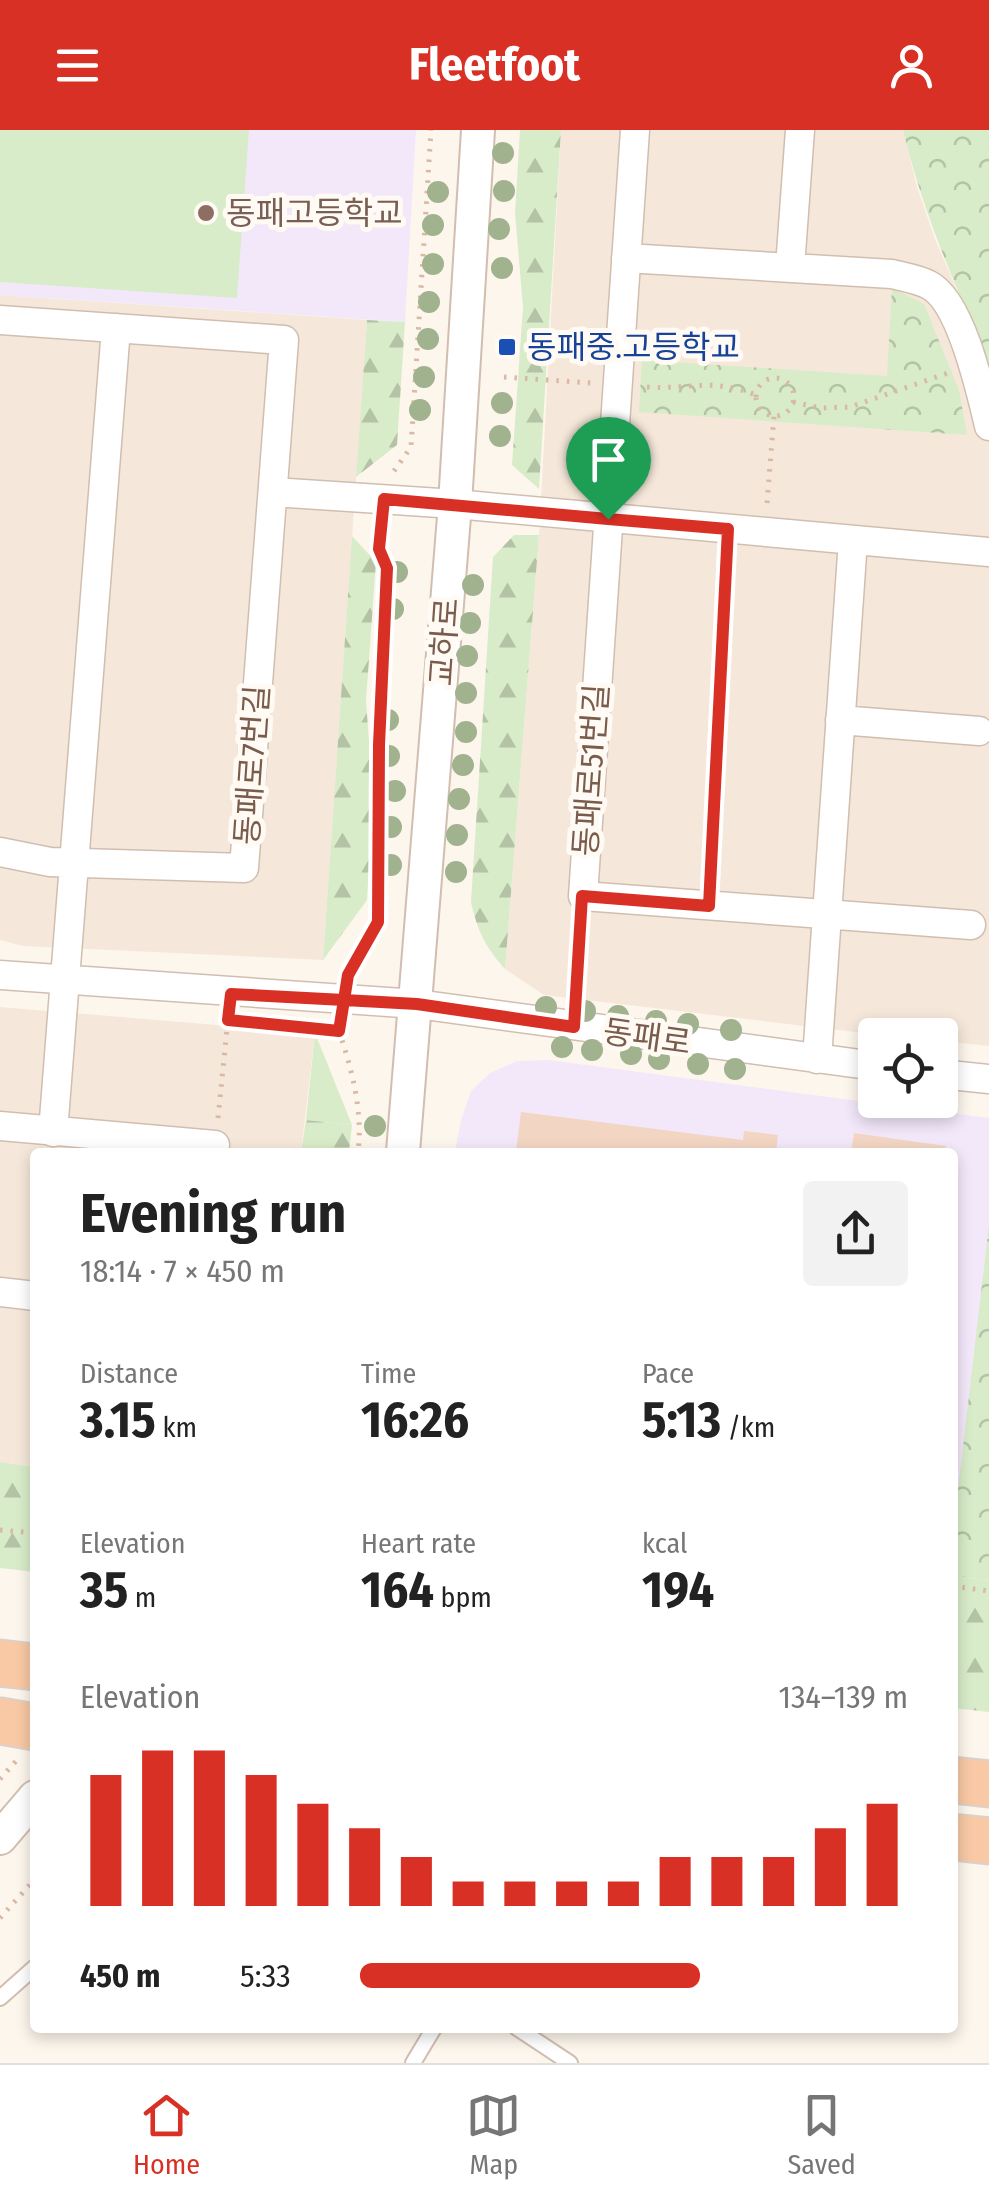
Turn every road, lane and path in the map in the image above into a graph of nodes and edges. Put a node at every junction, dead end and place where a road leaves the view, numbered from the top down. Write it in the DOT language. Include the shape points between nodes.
graph roads {
  1 [pos="430,130"];
  2 [pos="478,130"];
  3 [pos="635,130"];
  4 [pos="800,130"];
  5 [pos="626,258"];
  6 [pos="790,267"];
  7 [pos="0,320"];
  8 [pos="116,328"];
  9 [pos="973,364"];
  10 [pos="793,402"];
  11 [pos="774,416"];
  12 [pos="989,426"];
  13 [pos="273,492"];
  14 [pos="384,499"];
  15 [pos="455,504"];
  16 [pos="608,519"];
  17 [pos="728,529"];
  18 [pos="765,532"];
  19 [pos="852,540"];
  20 [pos="989,552"];
  21 [pos="840,720"];
  22 [pos="979,731"];
  23 [pos="0,852"];
  24 [pos="74,864"];
  25 [pos="582,896"];
  26 [pos="709,906"];
  27 [pos="827,915"];
  28 [pos="971,925"];
  29 [pos="0,974"];
  30 [pos="65,980"];
  31 [pos="344,1000"];
  32 [pos="417,1004"];
  33 [pos="229,1007"];
  34 [pos="210,1019"];
  35 [pos="302,1027"];
  36 [pos="574,1027"];
  37 [pos="339,1031"];
  38 [pos="817,1059"];
  39 [pos="858,1064"];
  40 [pos="958,1076"];
  41 [pos="989,1079"];
  42 [pos="0,1126"];
  43 [pos="53,1132"];
  44 [pos="205,1148"];
  45 [pos="215,1148"];
  46 [pos="358,1148"];
  47 [pos="403,1148"];
  48 [pos="0,1292"];
  49 [pos="30,1295"];
  50 [pos="0,1530"];
  51 [pos="30,1533"];
  52 [pos="958,1587"];
  53 [pos="989,1592"];
  54 [pos="0,1662"];
  55 [pos="30,1666"];
  56 [pos="0,1722"];
  57 [pos="30,1725"];
  58 [pos="958,1767"];
  59 [pos="989,1770"];
  60 [pos="958,1781"];
  61 [pos="989,1784"];
  62 [pos="958,1838"];
  63 [pos="989,1841"];
  64 [pos="30,1885"];
  65 [pos="0,1918"];
  66 [pos="30,1971"];
  67 [pos="0,1998"];
  68 [pos="431,2033"];
  69 [pos="525,2033"];
  70 [pos="413,2063"];
  71 [pos="570,2063"];
  1 -- 14 [label="path" via="411,447 387,481"];
  2 -- 15 [label="street, 교하로"];
  3 -- 5 [label="street, 동패로51번길"];
  4 -- 6 [label="street"];
  5 -- 6 [label="street"];
  5 -- 16 [label="street, 동패로51번길"];
  6 -- 9 [label="street" via="892,274 932,286 954,314"];
  7 -- 8 [label="street, 동패로7번길"];
  8 -- 13 [label="street, 동패로7번길" via="284,340"];
  8 -- 24 [label="street"];
  9 -- 10 [label="path" via="850,407"];
  9 -- 12 [label="street"];
  10 -- 11 [label="path" via="788,412"];
  10 -- 11 [label="path" via="787,382 763,382 757,405"];
  11 -- 18 [label="path"];
  13 -- 14 [label="street"];
  13 -- 24 [label="street, 동패로7번길" via="244,868"];
  14 -- 15 [label="street"];
  14 -- 31 [label="path" via="378,922 348,975"];
  15 -- 16 [label="street"];
  15 -- 32 [label="street, 교하로"];
  16 -- 17 [label="street"];
  16 -- 25 [label="street, 동패로51번길"];
  17 -- 18 [label="street"];
  17 -- 26 [label="path"];
  18 -- 19 [label="street"];
  19 -- 20 [label="street"];
  19 -- 21 [label="street"];
  21 -- 22 [label="street"];
  21 -- 27 [label="street"];
  23 -- 24 [label="street, 동패로7번길"];
  24 -- 30 [label="street"];
  25 -- 26 [label="street, 동패로51번길"];
  25 -- 36 [label="path"];
  26 -- 27 [label="street, 동패로51번길"];
  27 -- 28 [label="street, 동패로51번길"];
  27 -- 38 [label="street"];
  29 -- 30 [label="street, 동패로"];
  30 -- 33 [label="street, 동패로"];
  30 -- 43 [label="street"];
  31 -- 32 [label="street, 동패로"];
  31 -- 33 [label="street, 동패로"];
  31 -- 37 [label="path"];
  32 -- 36 [label="street, 동패로"];
  32 -- 47 [label="street, 교하로"];
  33 -- 34 [label="path"];
  33 -- 45 [label="path"];
  35 -- 37 [label="path"];
  36 -- 38 [label="street, 동패로"];
  37 -- 46 [label="path" via="361,1127"];
  38 -- 39 [label="street, 동패로"];
  40 -- 41 [label="street"];
  42 -- 43 [label="street"];
  43 -- 44 [label="street"];
  48 -- 49 [label="street"];
  50 -- 51 [label="path"];
  52 -- 53 [label="path"];
  54 -- 55 [label="highway"];
  56 -- 57 [label="highway"];
  58 -- 59 [label="highway"];
  60 -- 61 [label="highway"];
  62 -- 63 [label="highway"];
  64 -- 65 [label="path"];
  66 -- 67 [label="lane"];
  68 -- 70 [label="lane"];
  69 -- 71 [label="lane"];
}
